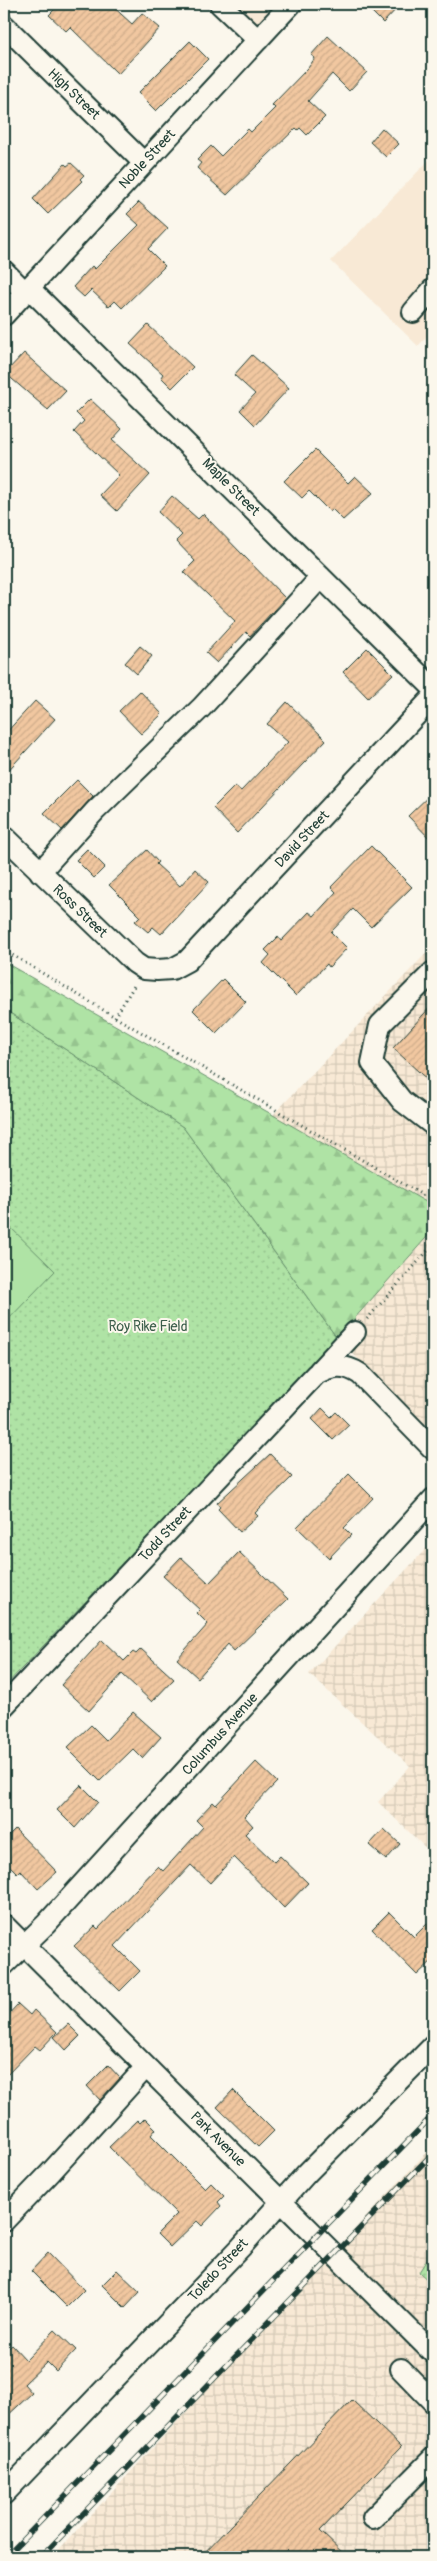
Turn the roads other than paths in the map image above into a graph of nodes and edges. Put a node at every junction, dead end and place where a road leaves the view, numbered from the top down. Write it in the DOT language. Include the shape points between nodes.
graph roads {
  1 [pos="220,4"];
  2 [pos="291,4"];
  3 [pos="4,25"];
  4 [pos="258,40"];
  5 [pos="144,163"];
  6 [pos="4,271"];
  7 [pos="433,289"];
  8 [pos="27,290"];
  9 [pos="412,312"];
  10 [pos="4,315"];
  11 [pos="322,577"];
  12 [pos="433,688"];
  13 [pos="433,697"];
  14 [pos="4,836"];
  15 [pos="40,872"];
  16 [pos="144,969"];
  17 [pos="433,972"];
  18 [pos="433,1125"];
  19 [pos="355,1332"];
  20 [pos="323,1370"];
  21 [pos="433,1449"];
  22 [pos="433,1499"];
  23 [pos="4,1706"];
  24 [pos="4,1925"];
  25 [pos="24,1944"];
  26 [pos="4,1966"];
  27 [pos="433,2046"];
  28 [pos="146,2067"];
  29 [pos="280,2202"];
  30 [pos="4,2221"];
  31 [pos="433,2351"];
  32 [pos="401,2369"];
  33 [pos="433,2402"];
  34 [pos="433,2458"];
  35 [pos="4,2494"];
  36 [pos="374,2518"];
  1 -- 4 [label="street"];
  2 -- 4 [label="street, Noble Street"];
  3 -- 5 [label="street, High Street"];
  4 -- 5 [label="street, Noble Street"];
  5 -- 8 [label="street, Noble Street"];
  6 -- 8 [label="street, Maple Street"];
  7 -- 9 [label="street"];
  8 -- 10 [label="street, Noble Street"];
  8 -- 11 [label="street, Maple Street"];
  11 -- 12 [label="street, Maple Street"];
  11 -- 15 [label="street" via="202,707 95,811"];
  13 -- 16 [label="street, David Street" via="187,961 165,970"];
  14 -- 15 [label="street, Ross Street"];
  15 -- 16 [label="street, Ross Street"];
  17 -- 18 [label="street" via="380,1025 372,1064 402,1101"];
  19 -- 20 [label="street, Todd Street"];
  20 -- 21 [label="street" via="349,1367 360,1374"];
  20 -- 23 [label="street, Todd Street"];
  22 -- 25 [label="street, Columbus Avenue" via="46,1924"];
  24 -- 25 [label="street, Park Avenue"];
  25 -- 26 [label="street, Columbus Avenue"];
  25 -- 28 [label="street, Park Avenue"];
  27 -- 29 [label="street, Toledo Street"];
  28 -- 29 [label="street, Park Avenue"];
  28 -- 30 [label="street"];
  29 -- 31 [label="street, Park Avenue"];
  29 -- 35 [label="street, Toledo Street"];
  32 -- 33 [label="street"];
  34 -- 36 [label="street"];
}
